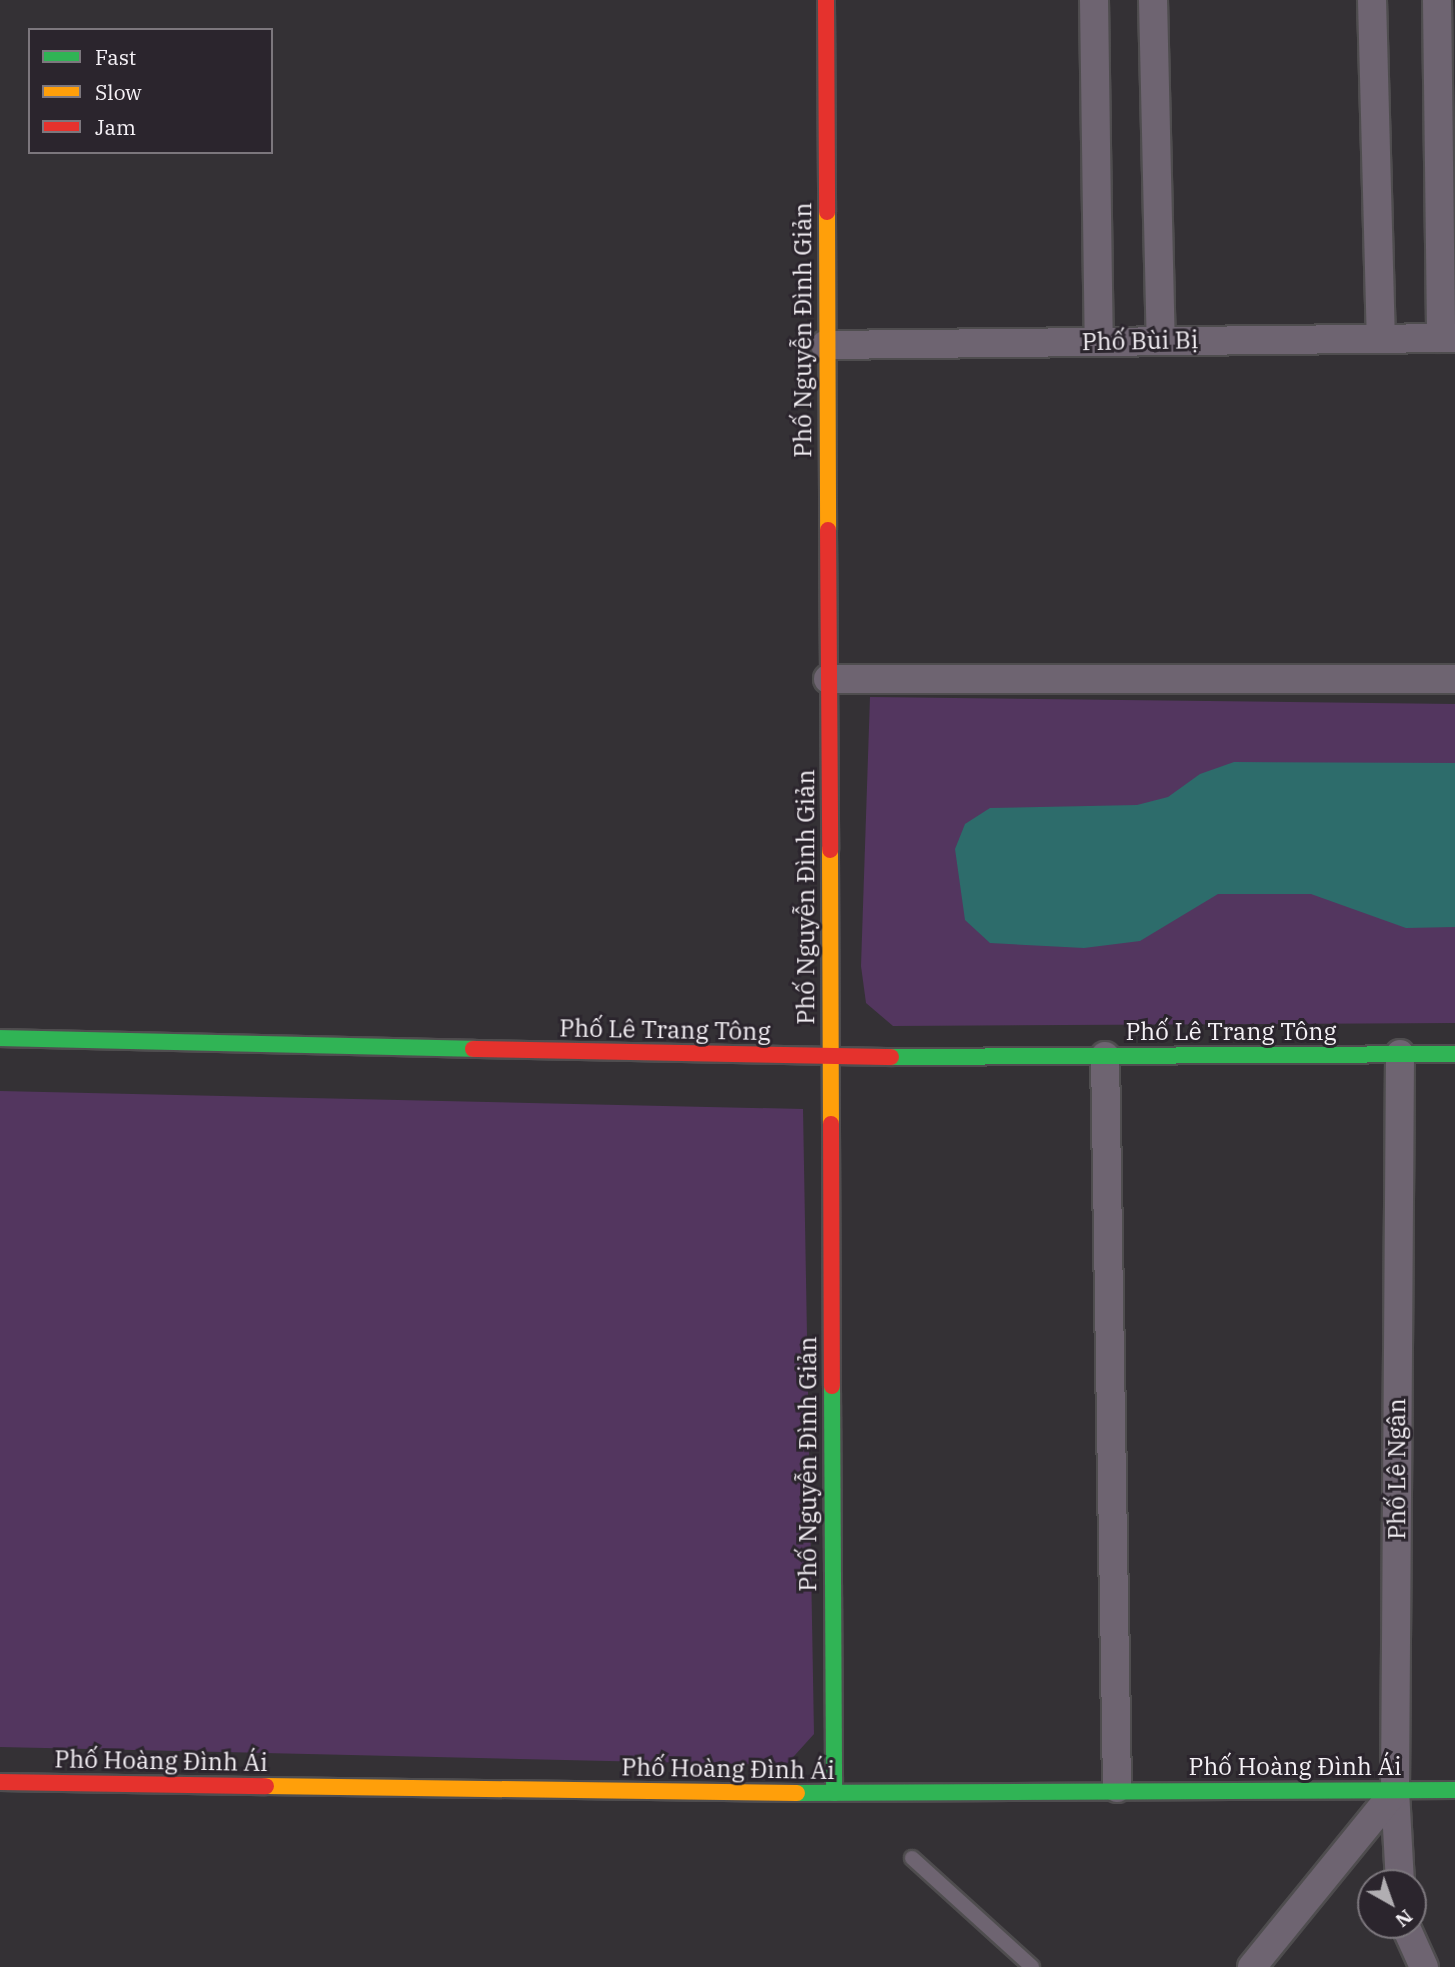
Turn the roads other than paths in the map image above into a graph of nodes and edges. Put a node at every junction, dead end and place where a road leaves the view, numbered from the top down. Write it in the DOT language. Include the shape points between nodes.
graph roads {
  1 [pos="826,0"];
  2 [pos="1094,0"];
  3 [pos="1153,0"];
  4 [pos="1372,0"];
  5 [pos="1437,0"];
  6 [pos="1447,140"];
  7 [pos="1381,338"];
  8 [pos="1448,338"];
  9 [pos="1161,341"];
  10 [pos="1099,342"];
  11 [pos="825,345"];
  12 [pos="828,679"];
  13 [pos="1455,679"];
  14 [pos="0,1038"];
  15 [pos="1401,1054"];
  16 [pos="1455,1054"];
  17 [pos="1105,1056"];
  18 [pos="830,1057"];
  19 [pos="0,1782"];
  20 [pos="1117,1788"];
  21 [pos="1455,1790"];
  22 [pos="1395,1791"];
  23 [pos="834,1793"];
  24 [pos="912,1858"];
  25 [pos="1399,1869"];
  26 [pos="1411,1939"];
  27 [pos="1032,1967"];
  28 [pos="1252,1967"];
  29 [pos="1424,1967"];
  1 -- 11 [label="street, Phố Nguyễn Đình Giản"];
  2 -- 10 [label="street"];
  3 -- 9 [label="street"];
  4 -- 7 [label="street"];
  5 -- 6 [label="street"];
  6 -- 8 [label="street"];
  7 -- 8 [label="street, Phố Bùi Bị"];
  7 -- 9 [label="street, Phố Bùi Bị"];
  9 -- 10 [label="street, Phố Bùi Bị"];
  10 -- 11 [label="street, Phố Bùi Bị"];
  11 -- 12 [label="street, Phố Nguyễn Đình Giản"];
  12 -- 13 [label="street"];
  12 -- 18 [label="street, Phố Nguyễn Đình Giản"];
  14 -- 18 [label="street, Phố Lê Trang Tông"];
  15 -- 16 [label="street, Phố Lê Trang Tông"];
  15 -- 17 [label="street, Phố Lê Trang Tông"];
  15 -- 22 [label="street, Phố Lê Ngân"];
  17 -- 18 [label="street, Phố Lê Trang Tông"];
  17 -- 20 [label="street"];
  18 -- 23 [label="street, Phố Nguyễn Đình Giản"];
  19 -- 23 [label="street, Phố Hoàng Đình Ái"];
  20 -- 22 [label="street, Phố Hoàng Đình Ái"];
  20 -- 23 [label="street, Phố Hoàng Đình Ái"];
  21 -- 22 [label="street, Phố Hoàng Đình Ái"];
  22 -- 25 [label="street, Phố Lê Ngân"];
  22 -- 28 [label="street"];
  24 -- 27 [label="lane"];
  26 -- 29 [label="street"];
}
